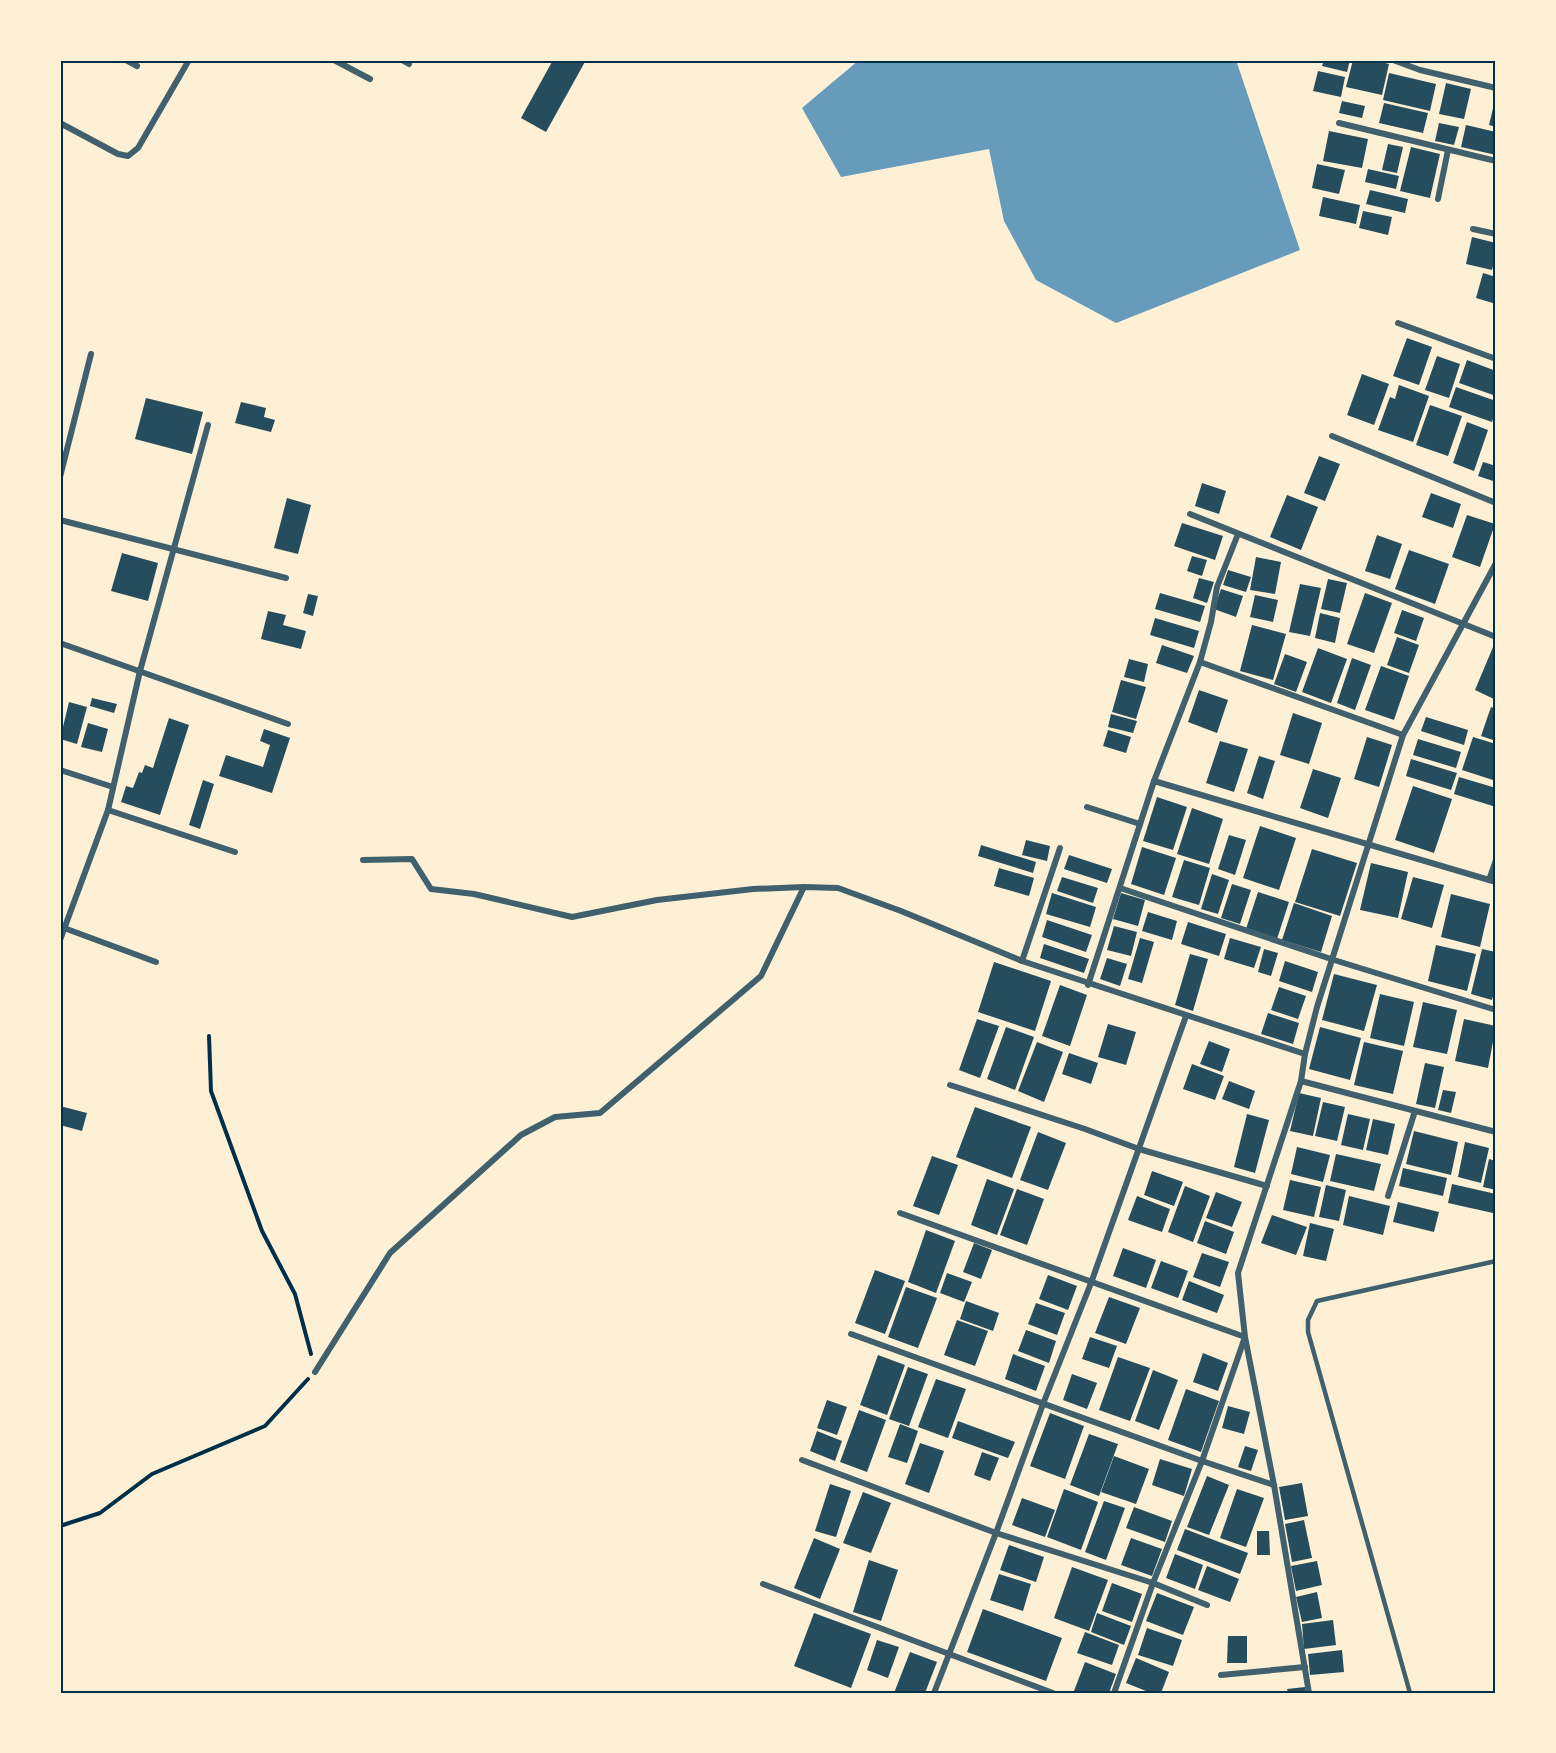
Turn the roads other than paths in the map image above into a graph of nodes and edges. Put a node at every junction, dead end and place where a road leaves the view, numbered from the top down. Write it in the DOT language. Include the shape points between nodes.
graph roads {
  1 [pos="126,60"];
  2 [pos="189,60"];
  3 [pos="334,60"];
  4 [pos="402,60"];
  5 [pos="1393,60"];
  6 [pos="409,64"];
  7 [pos="137,66"];
  8 [pos="370,79"];
  9 [pos="1496,88"];
  10 [pos="60,123"];
  11 [pos="1339,123"];
  12 [pos="1448,150"];
  13 [pos="1496,161"];
  14 [pos="1438,200"];
  15 [pos="1473,229"];
  16 [pos="1496,234"];
  17 [pos="1398,323"];
  18 [pos="91,354"];
  19 [pos="1496,359"];
  20 [pos="208,425"];
  21 [pos="1332,436"];
  22 [pos="60,477"];
  23 [pos="1496,503"];
  24 [pos="1190,514"];
  25 [pos="60,520"];
  26 [pos="1238,534"];
  27 [pos="175,551"];
  28 [pos="1496,563"];
  29 [pos="286,578"];
  30 [pos="1464,625"];
  31 [pos="1496,637"];
  32 [pos="60,643"];
  33 [pos="1200,662"];
  34 [pos="140,671"];
  35 [pos="288,724"];
  36 [pos="1403,735"];
  37 [pos="60,770"];
  38 [pos="1154,780"];
  39 [pos="113,787"];
  40 [pos="1087,807"];
  41 [pos="108,810"];
  42 [pos="1140,824"];
  43 [pos="1370,845"];
  44 [pos="1060,848"];
  45 [pos="236,852"];
  46 [pos="363,860"];
  47 [pos="1496,860"];
  48 [pos="1492,881"];
  49 [pos="804,887"];
  50 [pos="1120,888"];
  51 [pos="64,928"];
  52 [pos="60,940"];
  53 [pos="1334,960"];
  54 [pos="156,962"];
  55 [pos="1022,962"];
  56 [pos="1088,985"];
  57 [pos="1496,1010"];
  58 [pos="1186,1016"];
  59 [pos="1305,1054"];
  60 [pos="1301,1081"];
  61 [pos="951,1085"];
  62 [pos="1414,1111"];
  63 [pos="1496,1132"];
  64 [pos="1139,1149"];
  65 [pos="1268,1186"];
  66 [pos="1388,1197"];
  67 [pos="900,1213"];
  68 [pos="1496,1261"];
  69 [pos="1091,1283"];
  70 [pos="851,1334"];
  71 [pos="1245,1337"];
  72 [pos="315,1372"];
  73 [pos="1043,1404"];
  74 [pos="802,1460"];
  75 [pos="1202,1461"];
  76 [pos="1274,1485"];
  77 [pos="996,1533"];
  78 [pos="1153,1583"];
  79 [pos="763,1584"];
  80 [pos="1207,1605"];
  81 [pos="948,1654"];
  82 [pos="1305,1667"];
  83 [pos="1221,1675"];
  84 [pos="934,1693"];
  85 [pos="1053,1693"];
  86 [pos="1114,1693"];
  87 [pos="1309,1693"];
  88 [pos="1410,1693"];
  1 -- 7 [label="street"];
  2 -- 10 [label="street" via="138,148 128,156"];
  3 -- 8 [label="street"];
  4 -- 6 [label="street"];
  5 -- 9 [label="street"];
  11 -- 12 [label="street"];
  12 -- 13 [label="street"];
  12 -- 14 [label="street"];
  15 -- 16 [label="street"];
  17 -- 19 [label="street"];
  18 -- 22 [label="street"];
  20 -- 27 [label="street"];
  21 -- 23 [label="street"];
  24 -- 26 [label="street"];
  25 -- 27 [label="street"];
  26 -- 30 [label="street"];
  26 -- 33 [label="street" via="1217,587"];
  27 -- 29 [label="street"];
  27 -- 34 [label="street"];
  28 -- 30 [label="street"];
  30 -- 31 [label="street"];
  30 -- 36 [label="street"];
  32 -- 34 [label="street"];
  33 -- 36 [label="street"];
  33 -- 38 [label="street"];
  34 -- 35 [label="street"];
  34 -- 39 [label="street"];
  36 -- 43 [label="street"];
  37 -- 39 [label="street"];
  38 -- 42 [label="street"];
  38 -- 43 [label="street"];
  39 -- 41 [label="street"];
  40 -- 42 [label="street"];
  41 -- 45 [label="street"];
  41 -- 51 [label="street"];
  42 -- 50 [label="street"];
  43 -- 48 [label="street"];
  43 -- 53 [label="street"];
  44 -- 55 [label="street"];
  46 -- 49 [label="street" via="412,859 431,889 474,894 572,917 657,900"];
  47 -- 48 [label="street"];
  49 -- 55 [label="street" via="838,888"];
  49 -- 72 [label="street" via="761,976 600,1113 555,1117 521,1135 390,1253"];
  50 -- 53 [label="street"];
  50 -- 56 [label="street"];
  51 -- 52 [label="street"];
  51 -- 54 [label="street"];
  53 -- 57 [label="street"];
  53 -- 59 [label="street"];
  55 -- 56 [label="street"];
  56 -- 58 [label="street"];
  58 -- 59 [label="street"];
  58 -- 64 [label="street"];
  59 -- 60 [label="street"];
  60 -- 62 [label="street"];
  60 -- 65 [label="street"];
  61 -- 64 [label="street"];
  62 -- 63 [label="street"];
  62 -- 66 [label="street"];
  64 -- 65 [label="street"];
  64 -- 69 [label="street"];
  65 -- 71 [label="street" via="1238,1273"];
  67 -- 69 [label="street"];
  68 -- 88 [label="lane" via="1317,1301 1308,1320 1308,1332"];
  69 -- 71 [label="street"];
  69 -- 73 [label="street"];
  70 -- 73 [label="street"];
  71 -- 75 [label="street"];
  71 -- 76 [label="street"];
  73 -- 75 [label="street"];
  73 -- 77 [label="street"];
  74 -- 77 [label="street"];
  75 -- 76 [label="street"];
  75 -- 78 [label="street"];
  76 -- 82 [label="street"];
  77 -- 78 [label="street"];
  77 -- 81 [label="street"];
  78 -- 80 [label="street"];
  78 -- 86 [label="street"];
  79 -- 81 [label="street"];
  81 -- 84 [label="street"];
  81 -- 85 [label="street"];
  82 -- 83 [label="street"];
  82 -- 87 [label="street"];
}
